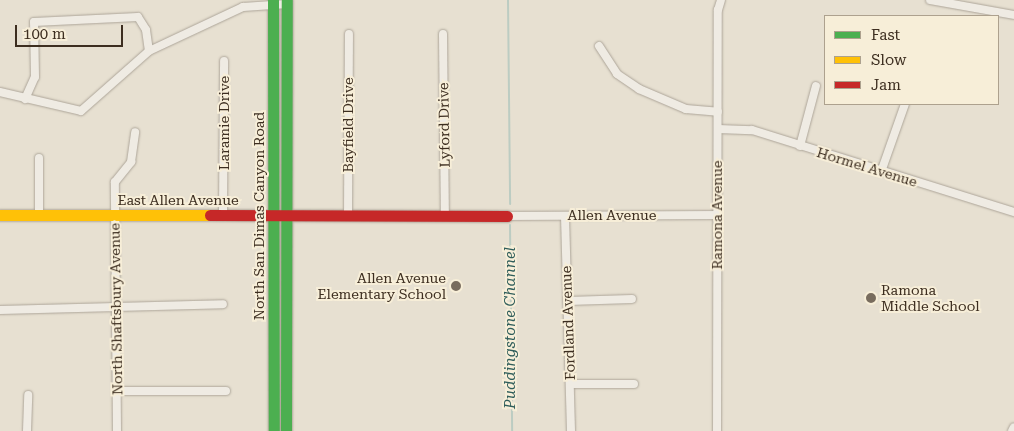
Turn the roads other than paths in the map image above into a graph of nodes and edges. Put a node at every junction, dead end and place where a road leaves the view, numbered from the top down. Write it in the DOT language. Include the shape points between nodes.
graph roads {
  1 [pos="721,0"];
  2 [pos="930,0"];
  3 [pos="273,2"];
  4 [pos="288,2"];
  5 [pos="1014,15"];
  6 [pos="349,34"];
  7 [pos="443,34"];
  8 [pos="599,46"];
  9 [pos="150,51"];
  10 [pos="224,61"];
  11 [pos="816,86"];
  12 [pos="0,92"];
  13 [pos="25,99"];
  14 [pos="905,105"];
  15 [pos="718,112"];
  16 [pos="718,129"];
  17 [pos="135,132"];
  18 [pos="800,146"];
  19 [pos="39,158"];
  20 [pos="881,172"];
  21 [pos="1014,212"];
  22 [pos="224,215"];
  23 [pos="274,215"];
  24 [pos="287,215"];
  25 [pos="445,215"];
  26 [pos="717,215"];
  27 [pos="0,216"];
  28 [pos="39,216"];
  29 [pos="114,216"];
  30 [pos="348,216"];
  31 [pos="507,216"];
  32 [pos="565,216"];
  33 [pos="632,299"];
  34 [pos="568,301"];
  35 [pos="223,304"];
  36 [pos="116,308"];
  37 [pos="0,310"];
  38 [pos="570,384"];
  39 [pos="634,384"];
  40 [pos="117,391"];
  41 [pos="226,391"];
  42 [pos="28,395"];
  43 [pos="1014,426"];
  44 [pos="27,431"];
  45 [pos="117,431"];
  46 [pos="274,431"];
  47 [pos="286,431"];
  48 [pos="571,431"];
  49 [pos="717,431"];
  50 [pos="1012,431"];
  1 -- 15 [label="street, Ramona Avenue"];
  2 -- 5 [label="street"];
  3 -- 4 [label="street"];
  3 -- 9 [label="street" via="243,7"];
  3 -- 23 [label="main road, North San Dimas Canyon Road"];
  4 -- 24 [label="main road, North San Dimas Canyon Road"];
  6 -- 30 [label="street, Bayfield Drive"];
  7 -- 25 [label="street, Lyford Drive"];
  8 -- 15 [label="street" via="618,74 639,89 686,109"];
  9 -- 13 [label="street" via="81,111"];
  9 -- 13 [label="street" via="146,30 138,17 34,22 35,77"];
  10 -- 22 [label="street, Laramie Drive"];
  11 -- 18 [label="street"];
  12 -- 13 [label="street"];
  14 -- 20 [label="street"];
  15 -- 16 [label="street, Ramona Avenue"];
  16 -- 18 [label="street, Hormel Avenue" via="752,130"];
  16 -- 26 [label="street, Ramona Avenue"];
  17 -- 29 [label="street, North Shaftsbury Avenue" via="131,162 116,182"];
  18 -- 20 [label="street, Hormel Avenue"];
  19 -- 28 [label="street"];
  20 -- 21 [label="street, Hormel Avenue"];
  22 -- 23 [label="main road, East Allen Avenue"];
  22 -- 29 [label="main road, East Allen Avenue"];
  23 -- 24 [label="main road, East Allen Avenue"];
  23 -- 46 [label="main road, North San Dimas Canyon Road"];
  24 -- 30 [label="main road, East Allen Avenue"];
  24 -- 47 [label="main road, North San Dimas Canyon Road"];
  25 -- 30 [label="main road, East Allen Avenue"];
  25 -- 31 [label="main road, East Allen Avenue"];
  26 -- 32 [label="street, Allen Avenue"];
  26 -- 49 [label="street, Ramona Avenue"];
  27 -- 28 [label="main road, East Allen Avenue"];
  28 -- 29 [label="main road, East Allen Avenue"];
  29 -- 36 [label="street, North Shaftsbury Avenue"];
  31 -- 32 [label="street, Allen Avenue"];
  32 -- 34 [label="street, Fordland Avenue"];
  33 -- 34 [label="street"];
  34 -- 38 [label="street, Fordland Avenue"];
  35 -- 36 [label="street"];
  36 -- 37 [label="street"];
  36 -- 40 [label="street, North Shaftsbury Avenue"];
  38 -- 39 [label="street"];
  38 -- 48 [label="street, Fordland Avenue"];
  40 -- 41 [label="street"];
  40 -- 45 [label="street, North Shaftsbury Avenue"];
  42 -- 44 [label="street"];
  43 -- 50 [label="street"];
}
